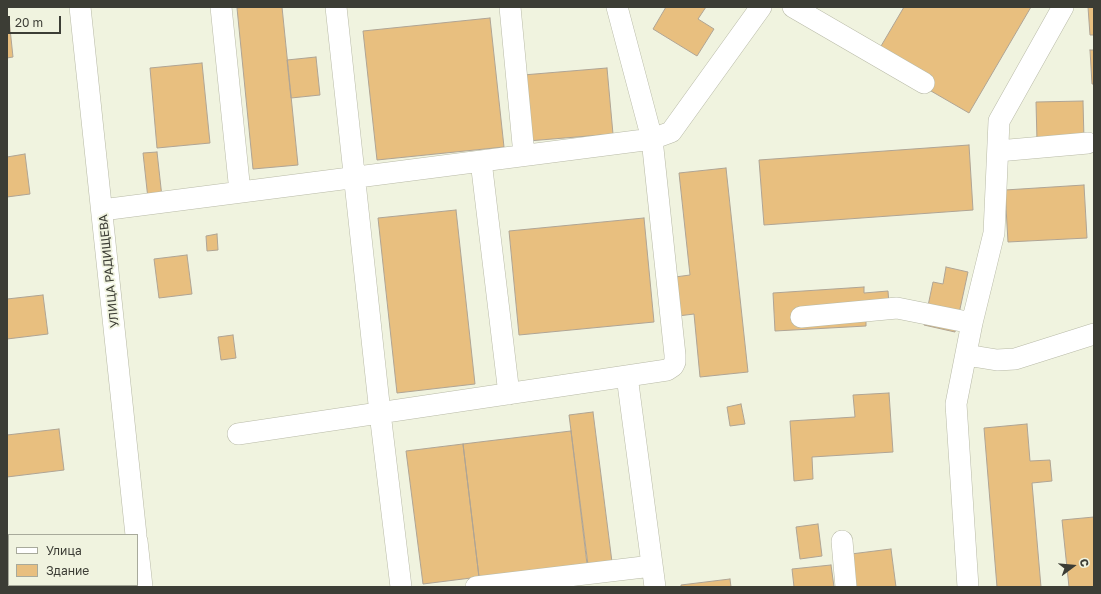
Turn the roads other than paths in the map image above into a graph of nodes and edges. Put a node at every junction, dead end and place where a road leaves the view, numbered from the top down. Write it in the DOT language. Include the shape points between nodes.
graph roads {
  1 [pos="80,7"];
  2 [pos="221,7"];
  3 [pos="336,7"];
  4 [pos="510,7"];
  5 [pos="617,7"];
  6 [pos="761,7"];
  7 [pos="793,7"];
  8 [pos="1063,7"];
  9 [pos="924,82"];
  10 [pos="652,139"];
  11 [pos="1088,143"];
  12 [pos="998,151"];
  13 [pos="524,155"];
  14 [pos="481,161"];
  15 [pos="354,178"];
  16 [pos="240,192"];
  17 [pos="102,210"];
  18 [pos="801,317"];
  19 [pos="972,323"];
  20 [pos="1094,334"];
  21 [pos="966,355"];
  22 [pos="627,376"];
  23 [pos="508,394"];
  24 [pos="380,414"];
  25 [pos="238,434"];
  26 [pos="136,534"];
  27 [pos="842,541"];
  28 [pos="138,550"];
  29 [pos="652,566"];
  30 [pos="142,587"];
  31 [pos="401,587"];
  32 [pos="476,587"];
  33 [pos="655,587"];
  34 [pos="846,587"];
  35 [pos="968,587"];
  1 -- 17 [label="street, УЛИЦА РАДИЩЕВА"];
  2 -- 16 [label="street"];
  3 -- 15 [label="street"];
  4 -- 13 [label="street"];
  5 -- 10 [label="street"];
  6 -- 10 [label="street" via="671,132"];
  7 -- 9 [label="street"];
  8 -- 12 [label="street" via="999,121"];
  10 -- 13 [label="street"];
  10 -- 22 [label="street" via="676,359 673,366 667,370"];
  11 -- 12 [label="street"];
  12 -- 19 [label="street" via="994,233"];
  13 -- 14 [label="street"];
  14 -- 15 [label="street"];
  14 -- 23 [label="street"];
  15 -- 16 [label="street"];
  15 -- 24 [label="street"];
  16 -- 17 [label="street"];
  17 -- 26 [label="street, УЛИЦА РАДИЩЕВА"];
  18 -- 19 [label="street" via="897,308"];
  19 -- 21 [label="street"];
  20 -- 21 [label="street" via="1015,359 997,360"];
  21 -- 35 [label="street" via="956,404"];
  22 -- 23 [label="street"];
  22 -- 29 [label="street"];
  23 -- 24 [label="street"];
  24 -- 25 [label="street"];
  24 -- 31 [label="street"];
  27 -- 34 [label="street"];
  28 -- 30 [label="street"];
  29 -- 32 [label="street"];
  29 -- 33 [label="street"];
}
